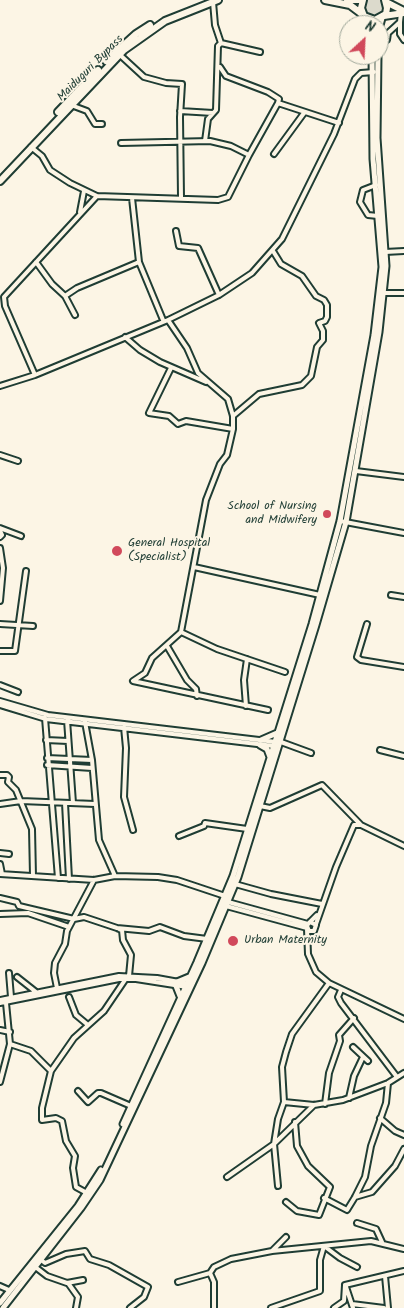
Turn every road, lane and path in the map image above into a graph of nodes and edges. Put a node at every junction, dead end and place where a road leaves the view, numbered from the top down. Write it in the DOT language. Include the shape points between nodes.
graph roads {
  1 [pos="203,0"];
  2 [pos="325,0"];
  3 [pos="347,0"];
  4 [pos="358,0"];
  5 [pos="363,0"];
  6 [pos="215,1"];
  7 [pos="386,1"];
  8 [pos="403,12"];
  9 [pos="363,15"];
  10 [pos="364,15"];
  11 [pos="384,15"];
  12 [pos="389,16"];
  13 [pos="400,22"];
  14 [pos="389,32"];
  15 [pos="404,40"];
  16 [pos="221,43"];
  17 [pos="260,52"];
  18 [pos="119,54"];
  19 [pos="219,64"];
  20 [pos="373,65"];
  21 [pos="376,65"];
  22 [pos="374,72"];
  23 [pos="81,91"];
  24 [pos="278,102"];
  25 [pos="71,105"];
  26 [pos="180,111"];
  27 [pos="213,113"];
  28 [pos="304,113"];
  29 [pos="102,124"];
  30 [pos="339,124"];
  31 [pos="375,132"];
  32 [pos="179,141"];
  33 [pos="205,141"];
  34 [pos="121,143"];
  35 [pos="32,147"];
  36 [pos="274,154"];
  37 [pos="249,155"];
  38 [pos="0,175"];
  39 [pos="0,181"];
  40 [pos="376,185"];
  41 [pos="84,191"];
  42 [pos="96,196"];
  43 [pos="181,197"];
  44 [pos="132,198"];
  45 [pos="80,212"];
  46 [pos="379,216"];
  47 [pos="176,231"];
  48 [pos="404,250"];
  49 [pos="273,251"];
  50 [pos="385,252"];
  51 [pos="36,262"];
  52 [pos="139,262"];
  53 [pos="380,293"];
  54 [pos="404,294"];
  55 [pos="220,295"];
  56 [pos="65,296"];
  57 [pos="75,315"];
  58 [pos="166,320"];
  59 [pos="125,337"];
  60 [pos="171,368"];
  61 [pos="35,375"];
  62 [pos="210,384"];
  63 [pos="0,386"];
  64 [pos="233,416"];
  65 [pos="233,429"];
  66 [pos="0,455"];
  67 [pos="18,461"];
  68 [pos="356,471"];
  69 [pos="404,477"];
  70 [pos="343,521"];
  71 [pos="0,529"];
  72 [pos="404,533"];
  73 [pos="21,536"];
  74 [pos="0,537"];
  75 [pos="0,548"];
  76 [pos="194,567"];
  77 [pos="26,571"];
  78 [pos="320,595"];
  79 [pos="391,595"];
  80 [pos="404,598"];
  81 [pos="0,601"];
  82 [pos="0,624"];
  83 [pos="367,624"];
  84 [pos="19,625"];
  85 [pos="33,626"];
  86 [pos="180,632"];
  87 [pos="308,643"];
  88 [pos="167,646"];
  89 [pos="0,651"];
  90 [pos="247,659"];
  91 [pos="404,667"];
  92 [pos="285,672"];
  93 [pos="0,685"];
  94 [pos="18,692"];
  95 [pos="197,696"];
  96 [pos="0,701"];
  97 [pos="0,705"];
  98 [pos="246,706"];
  99 [pos="268,710"];
  100 [pos="44,718"];
  101 [pos="67,720"];
  102 [pos="85,722"];
  103 [pos="124,727"];
  104 [pos="279,731"];
  105 [pos="46,740"];
  106 [pos="68,741"];
  107 [pos="260,742"];
  108 [pos="278,744"];
  109 [pos="380,750"];
  110 [pos="311,753"];
  111 [pos="404,756"];
  112 [pos="47,758"];
  113 [pos="69,759"];
  114 [pos="271,759"];
  115 [pos="92,760"];
  116 [pos="47,765"];
  117 [pos="70,766"];
  118 [pos="92,768"];
  119 [pos="0,775"];
  120 [pos="21,801"];
  121 [pos="52,802"];
  122 [pos="65,803"];
  123 [pos="73,803"];
  124 [pos="0,804"];
  125 [pos="95,804"];
  126 [pos="260,806"];
  127 [pos="366,827"];
  128 [pos="247,829"];
  129 [pos="133,830"];
  130 [pos="179,836"];
  131 [pos="404,846"];
  132 [pos="0,853"];
  133 [pos="9,854"];
  134 [pos="0,864"];
  135 [pos="1,874"];
  136 [pos="33,876"];
  137 [pos="115,876"];
  138 [pos="58,878"];
  139 [pos="70,879"];
  140 [pos="94,880"];
  141 [pos="235,884"];
  142 [pos="0,898"];
  143 [pos="226,901"];
  144 [pos="322,904"];
  145 [pos="0,914"];
  146 [pos="318,914"];
  147 [pos="74,919"];
  148 [pos="316,924"];
  149 [pos="308,926"];
  150 [pos="69,927"];
  151 [pos="117,928"];
  152 [pos="314,931"];
  153 [pos="207,939"];
  154 [pos="308,944"];
  155 [pos="9,973"];
  156 [pos="129,976"];
  157 [pos="17,977"];
  158 [pos="190,977"];
  159 [pos="125,980"];
  160 [pos="329,983"];
  161 [pos="176,984"];
  162 [pos="188,986"];
  163 [pos="57,988"];
  164 [pos="342,990"];
  165 [pos="36,992"];
  166 [pos="11,997"];
  167 [pos="68,998"];
  168 [pos="180,998"];
  169 [pos="0,1001"];
  170 [pos="6,1003"];
  171 [pos="354,1018"];
  172 [pos="404,1019"];
  173 [pos="88,1025"];
  174 [pos="0,1030"];
  175 [pos="10,1032"];
  176 [pos="10,1044"];
  177 [pos="353,1047"];
  178 [pos="363,1057"];
  179 [pos="368,1061"];
  180 [pos="2,1067"];
  181 [pos="51,1071"];
  182 [pos="404,1074"];
  183 [pos="396,1077"];
  184 [pos="0,1082"];
  185 [pos="388,1083"];
  186 [pos="78,1091"];
  187 [pos="349,1098"];
  188 [pos="284,1102"];
  189 [pos="325,1104"];
  190 [pos="314,1105"];
  191 [pos="131,1106"];
  192 [pos="380,1118"];
  193 [pos="295,1122"];
  194 [pos="404,1134"];
  195 [pos="274,1144"];
  196 [pos="404,1149"];
  197 [pos="227,1177"];
  198 [pos="278,1186"];
  199 [pos="87,1193"];
  200 [pos="355,1197"];
  201 [pos="324,1198"];
  202 [pos="286,1202"];
  203 [pos="357,1223"];
  204 [pos="286,1236"];
  205 [pos="382,1242"];
  206 [pos="324,1246"];
  207 [pos="404,1249"];
  208 [pos="272,1251"];
  209 [pos="40,1259"];
  210 [pos="34,1266"];
  211 [pos="357,1267"];
  212 [pos="404,1271"];
  213 [pos="210,1273"];
  214 [pos="385,1276"];
  215 [pos="83,1280"];
  216 [pos="178,1282"];
  217 [pos="68,1283"];
  218 [pos="345,1285"];
  219 [pos="0,1286"];
  220 [pos="9,1290"];
  221 [pos="0,1303"];
  222 [pos="353,1306"];
  223 [pos="3,1308"];
  224 [pos="76,1308"];
  225 [pos="130,1308"];
  226 [pos="214,1308"];
  227 [pos="271,1308"];
  228 [pos="334,1308"];
  229 [pos="384,1308"];
  230 [pos="388,1308"];
  1 -- 23 [label="highway, Maiduguri Bypass" via="172,12 136,34"];
  2 -- 9 [label="highway" via="350,5"];
  3 -- 4 [label="highway"];
  5 -- 10 [label="highway"];
  6 -- 16 [label="street" via="215,25"];
  6 -- 18 [label="highway, Maiduguri Bypass" via="165,21"];
  7 -- 8 [label="highway"];
  7 -- 11 [label="highway"];
  8 -- 12 [label="highway"];
  8 -- 13 [label="street"];
  13 -- 14 [label="street"];
  13 -- 15 [label="street" via="400,34"];
  16 -- 17 [label="street"];
  16 -- 19 [label="street" via="218,46"];
  18 -- 23 [label="highway, Maiduguri Bypass"];
  18 -- 26 [label="street" via="144,77 182,84"];
  19 -- 24 [label="street" via="226,76 268,92 279,99"];
  19 -- 27 [label="street" via="216,110"];
  20 -- 22 [label="main road"];
  21 -- 22 [label="main road"];
  22 -- 30 [label="street" via="358,75"];
  22 -- 31 [label="main road"];
  23 -- 25 [label="highway, Maiduguri Bypass"];
  23 -- 38 [label="highway, Maiduguri Bypass"];
  24 -- 28 [label="street"];
  24 -- 37 [label="street"];
  25 -- 29 [label="street" via="87,111 94,124"];
  25 -- 35 [label="highway, Maiduguri Bypass"];
  26 -- 27 [label="street"];
  26 -- 32 [label="street"];
  27 -- 33 [label="street" via="208,119"];
  28 -- 30 [label="street"];
  28 -- 36 [label="street"];
  30 -- 49 [label="street"];
  31 -- 40 [label="main road"];
  31 -- 50 [label="main road"];
  32 -- 33 [label="street"];
  32 -- 34 [label="street"];
  32 -- 43 [label="street"];
  33 -- 37 [label="street" via="231,146"];
  35 -- 39 [label="highway, Maiduguri Bypass"];
  35 -- 41 [label="street" via="50,170"];
  37 -- 43 [label="street" via="228,197 218,200"];
  40 -- 46 [label="main road"];
  40 -- 46 [label="street" via="363,190 360,202 368,215"];
  41 -- 42 [label="street"];
  41 -- 45 [label="street"];
  42 -- 44 [label="street"];
  42 -- 45 [label="street"];
  43 -- 44 [label="street"];
  44 -- 52 [label="street"];
  45 -- 51 [label="street"];
  46 -- 53 [label="main road"];
  47 -- 55 [label="street" via="179,246 198,248"];
  48 -- 50 [label="street"];
  49 -- 55 [label="street" via="252,273"];
  49 -- 64 [label="street" via="281,264 302,276 327,305 328,317 319,324 323,340 317,347 311,376 302,386 259,394"];
  50 -- 53 [label="main road" via="386,266"];
  51 -- 56 [label="street"];
  51 -- 61 [label="street" via="4,300"];
  52 -- 56 [label="street"];
  52 -- 58 [label="street"];
  53 -- 54 [label="street"];
  53 -- 68 [label="main road" via="379,332"];
  53 -- 70 [label="main road"];
  55 -- 58 [label="street"];
  56 -- 57 [label="street"];
  58 -- 59 [label="street"];
  58 -- 62 [label="street" via="187,348 198,373"];
  59 -- 60 [label="street"];
  59 -- 61 [label="street"];
  60 -- 62 [label="street"];
  60 -- 65 [label="street" via="149,413 169,416 178,424 186,421"];
  61 -- 63 [label="street"];
  62 -- 64 [label="street" via="228,400"];
  64 -- 65 [label="street"];
  65 -- 76 [label="street" via="227,455 220,464 206,500"];
  66 -- 67 [label="street"];
  68 -- 69 [label="street"];
  68 -- 70 [label="main road"];
  70 -- 72 [label="street"];
  70 -- 78 [label="main road"];
  70 -- 87 [label="main road"];
  71 -- 73 [label="street"];
  71 -- 74 [label="street"];
  75 -- 81 [label="street" via="3,568"];
  76 -- 78 [label="street"];
  76 -- 86 [label="street"];
  77 -- 84 [label="street"];
  78 -- 87 [label="main road"];
  79 -- 80 [label="street"];
  82 -- 84 [label="street"];
  83 -- 91 [label="street" via="357,657"];
  84 -- 85 [label="street"];
  84 -- 89 [label="street" via="15,651"];
  86 -- 88 [label="street"];
  86 -- 90 [label="street"];
  87 -- 104 [label="main road"];
  87 -- 108 [label="main road"];
  88 -- 95 [label="street" via="196,689"];
  88 -- 95 [label="street" via="152,658 145,673 133,681"];
  90 -- 92 [label="street"];
  90 -- 98 [label="street" via="244,680"];
  93 -- 94 [label="street"];
  95 -- 98 [label="street"];
  96 -- 107 [label="street" via="48,715"];
  97 -- 100 [label="street"];
  98 -- 99 [label="street"];
  100 -- 101 [label="street"];
  100 -- 105 [label="street"];
  101 -- 102 [label="street"];
  101 -- 106 [label="street"];
  102 -- 103 [label="street"];
  102 -- 115 [label="street"];
  103 -- 107 [label="street"];
  103 -- 129 [label="street" via="124,797"];
  104 -- 107 [label="main road"];
  104 -- 108 [label="main road"];
  105 -- 106 [label="street"];
  105 -- 112 [label="street"];
  106 -- 113 [label="street"];
  107 -- 108 [label="street"];
  107 -- 114 [label="main road"];
  108 -- 110 [label="street"];
  108 -- 114 [label="main road"];
  108 -- 126 [label="main road"];
  109 -- 111 [label="street"];
  112 -- 113 [label="street"];
  112 -- 116 [label="street"];
  113 -- 115 [label="street"];
  113 -- 117 [label="street"];
  114 -- 128 [label="main road"];
  115 -- 118 [label="street"];
  116 -- 117 [label="street"];
  116 -- 121 [label="street"];
  117 -- 118 [label="street"];
  117 -- 123 [label="street"];
  118 -- 125 [label="street"];
  119 -- 120 [label="street" via="7,775"];
  120 -- 121 [label="street"];
  120 -- 124 [label="street"];
  120 -- 136 [label="street" via="32,829"];
  121 -- 122 [label="street"];
  121 -- 138 [label="street"];
  122 -- 123 [label="street"];
  122 -- 139 [label="street"];
  123 -- 125 [label="street"];
  125 -- 137 [label="street" via="99,840"];
  126 -- 127 [label="street" via="270,808 322,785 355,821"];
  126 -- 141 [label="main road"];
  127 -- 131 [label="street"];
  127 -- 144 [label="street" via="357,824 352,829"];
  128 -- 130 [label="street" via="205,823"];
  128 -- 143 [label="main road"];
  132 -- 133 [label="street"];
  134 -- 135 [label="street"];
  135 -- 136 [label="street"];
  136 -- 138 [label="street"];
  137 -- 140 [label="street"];
  137 -- 143 [label="street" via="176,880"];
  138 -- 139 [label="street"];
  139 -- 140 [label="street"];
  140 -- 147 [label="street"];
  141 -- 143 [label="main road"];
  141 -- 144 [label="street"];
  142 -- 147 [label="street" via="17,902 19,906"];
  143 -- 149 [label="street"];
  143 -- 153 [label="main road"];
  143 -- 162 [label="main road"];
  144 -- 146 [label="street"];
  145 -- 150 [label="street" via="28,913"];
  146 -- 148 [label="street"];
  146 -- 149 [label="street"];
  147 -- 150 [label="street"];
  147 -- 151 [label="street" via="84,917"];
  148 -- 149 [label="street"];
  148 -- 152 [label="street"];
  149 -- 152 [label="street" via="310,932"];
  149 -- 154 [label="street"];
  150 -- 163 [label="street" via="54,969"];
  151 -- 153 [label="street" via="149,931 160,927 184,936"];
  151 -- 156 [label="street" via="122,930 130,953"];
  152 -- 154 [label="street"];
  153 -- 158 [label="main road"];
  154 -- 160 [label="street" via="311,964"];
  155 -- 166 [label="street"];
  156 -- 161 [label="street"];
  156 -- 163 [label="street"];
  157 -- 165 [label="street"];
  158 -- 161 [label="main road"];
  158 -- 162 [label="main road"];
  159 -- 161 [label="street"];
  159 -- 170 [label="street"];
  159 -- 173 [label="street" via="104,1011"];
  160 -- 164 [label="street"];
  160 -- 188 [label="street" via="292,1034 282,1067"];
  161 -- 162 [label="street"];
  161 -- 168 [label="main road"];
  162 -- 168 [label="main road"];
  162 -- 209 [label="main road" via="100,1180"];
  163 -- 165 [label="street"];
  164 -- 171 [label="street" via="338,998"];
  164 -- 172 [label="street"];
  165 -- 166 [label="street"];
  166 -- 169 [label="street"];
  167 -- 173 [label="street" via="76,1015"];
  168 -- 191 [label="main road"];
  169 -- 170 [label="street"];
  170 -- 175 [label="street"];
  171 -- 183 [label="street"];
  171 -- 189 [label="street" via="339,1034"];
  173 -- 181 [label="street" via="74,1038"];
  174 -- 175 [label="street"];
  175 -- 176 [label="street"];
  176 -- 180 [label="street"];
  176 -- 181 [label="street" via="31,1051"];
  177 -- 178 [label="street"];
  178 -- 179 [label="street"];
  178 -- 187 [label="street"];
  180 -- 184 [label="street"];
  181 -- 199 [label="street" via="41,1119 62,1121 66,1142 75,1156 72,1168 76,1187"];
  182 -- 183 [label="street"];
  183 -- 185 [label="street"];
  185 -- 187 [label="street"];
  185 -- 192 [label="street" via="386,1103"];
  186 -- 191 [label="street" via="88,1102 101,1093"];
  187 -- 189 [label="street"];
  188 -- 190 [label="street"];
  188 -- 195 [label="street"];
  189 -- 190 [label="street"];
  190 -- 193 [label="street"];
  191 -- 199 [label="main road"];
  192 -- 194 [label="street"];
  192 -- 200 [label="street" via="366,1177"];
  193 -- 195 [label="street"];
  193 -- 201 [label="street" via="297,1146 308,1166 330,1187"];
  195 -- 197 [label="street"];
  195 -- 198 [label="street"];
  196 -- 200 [label="street" via="397,1163 372,1192"];
  199 -- 220 [label="main road"];
  200 -- 201 [label="street" via="346,1210"];
  201 -- 202 [label="street" via="320,1215 300,1212"];
  203 -- 205 [label="street" via="376,1229"];
  204 -- 208 [label="street"];
  205 -- 206 [label="street"];
  205 -- 207 [label="street"];
  206 -- 208 [label="street"];
  206 -- 211 [label="street"];
  206 -- 227 [label="street" via="320,1260 320,1291"];
  208 -- 213 [label="street" via="231,1259 214,1266"];
  209 -- 210 [label="main road"];
  209 -- 225 [label="street" via="45,1263 84,1251 90,1259 148,1287 144,1297"];
  210 -- 217 [label="street" via="45,1275"];
  210 -- 223 [label="main road"];
  212 -- 214 [label="street"];
  213 -- 216 [label="street"];
  213 -- 226 [label="street" via="214,1282"];
  214 -- 218 [label="street"];
  214 -- 230 [label="street"];
  215 -- 217 [label="street"];
  217 -- 224 [label="street" via="78,1297"];
  218 -- 222 [label="street"];
  218 -- 228 [label="street" via="344,1301"];
  219 -- 220 [label="street"];
  220 -- 221 [label="main road"];
  222 -- 229 [label="street"];
}
